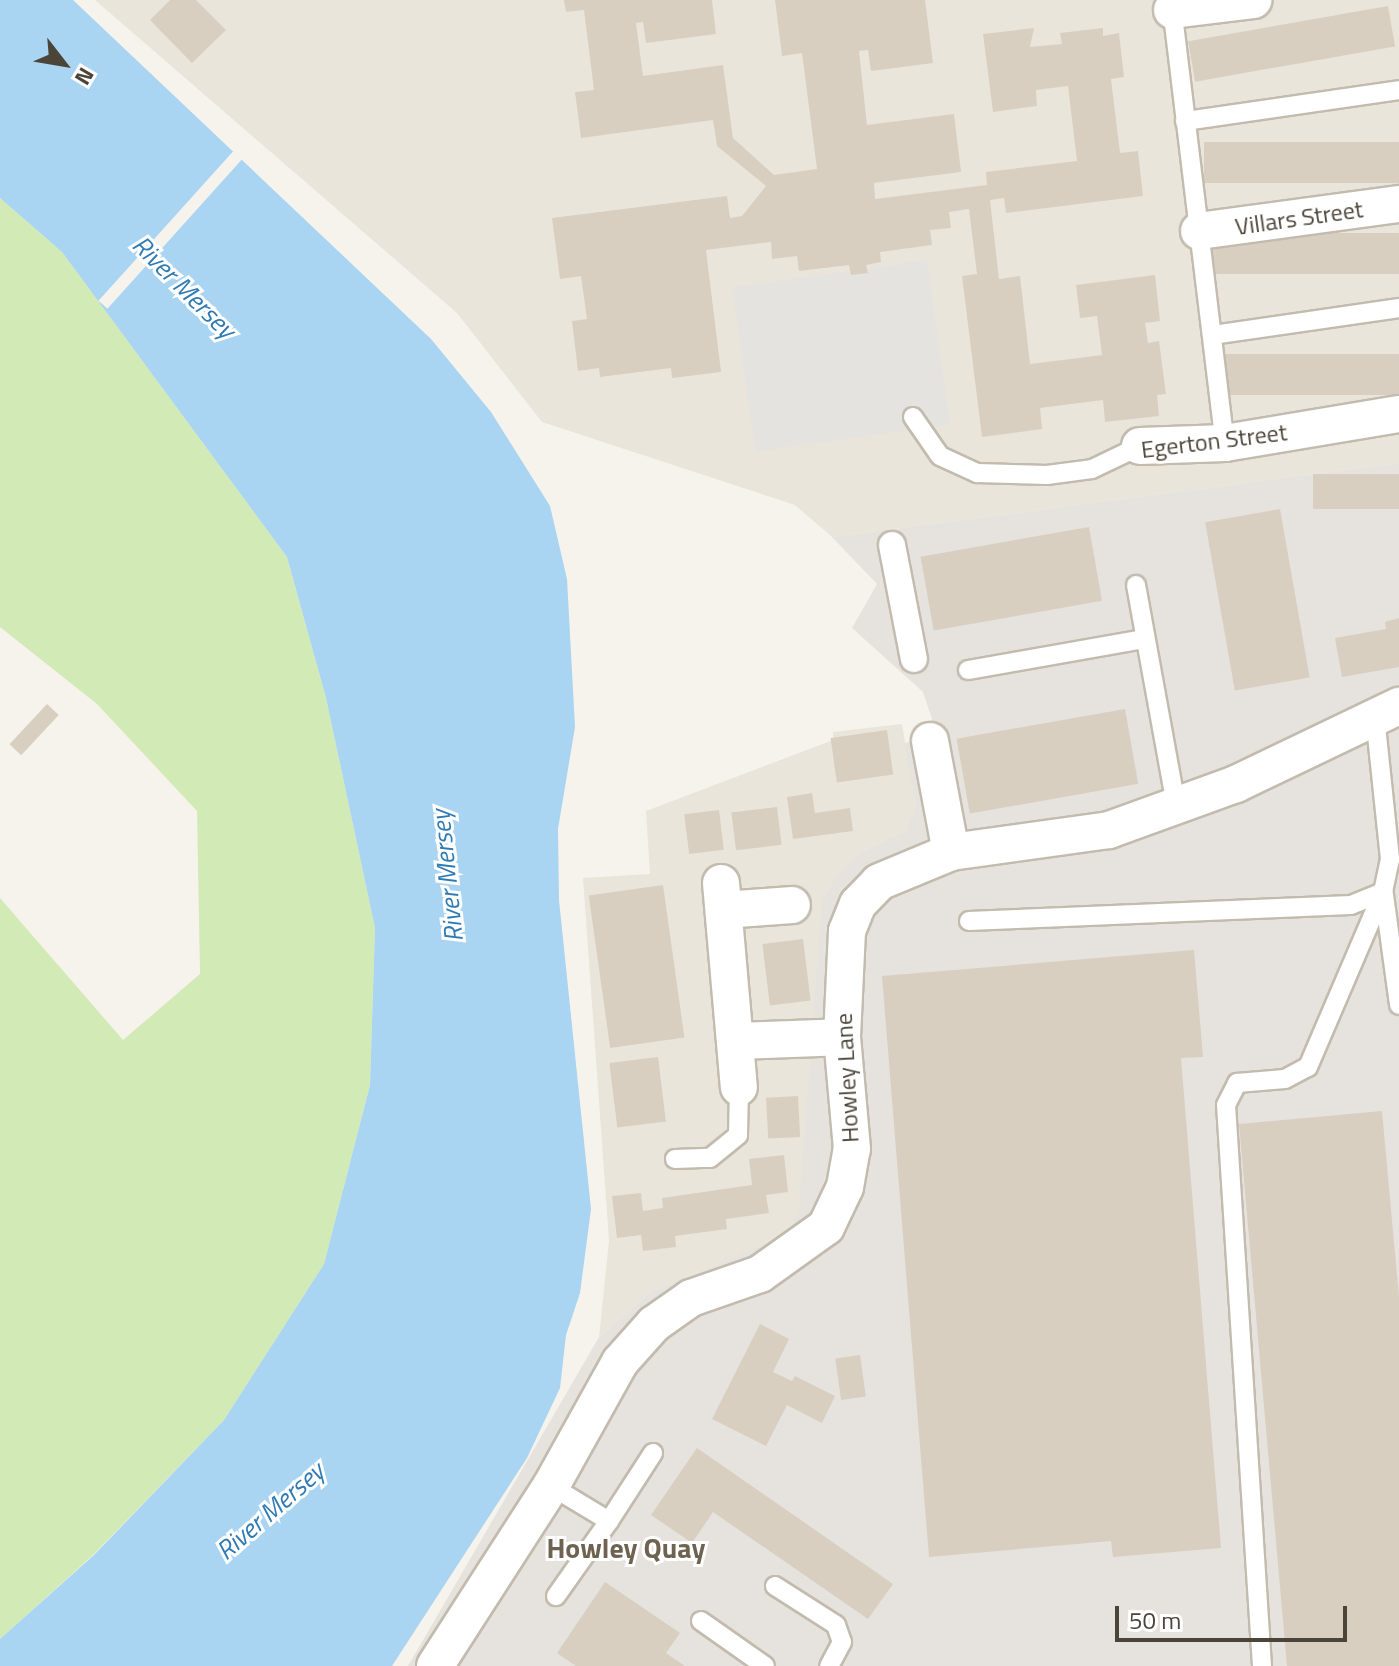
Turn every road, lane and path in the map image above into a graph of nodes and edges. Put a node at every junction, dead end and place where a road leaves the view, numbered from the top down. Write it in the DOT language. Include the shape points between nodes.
graph roads {
  1 [pos="1253,0"];
  2 [pos="1171,5"];
  3 [pos="1399,90"];
  4 [pos="1185,121"];
  5 [pos="1399,204"];
  6 [pos="1199,231"];
  7 [pos="1399,308"];
  8 [pos="1212,335"];
  9 [pos="1399,414"];
  10 [pos="913,417"];
  11 [pos="1225,443"];
  12 [pos="1140,446"];
  13 [pos="892,545"];
  14 [pos="1136,585"];
  15 [pos="1144,639"];
  16 [pos="914,659"];
  17 [pos="968,670"];
  18 [pos="1387,711"];
  19 [pos="930,741"];
  20 [pos="1176,806"];
  21 [pos="951,852"];
  22 [pos="1383,892"];
  23 [pos="792,905"];
  24 [pos="969,921"];
  25 [pos="1399,1005"];
  26 [pos="842,1037"];
  27 [pos="735,1041"];
  28 [pos="739,1087"];
  29 [pos="675,1159"];
  30 [pos="653,1453"];
  31 [pos="551,1486"];
  32 [pos="609,1521"];
  33 [pos="775,1586"];
  34 [pos="556,1596"];
  35 [pos="701,1621"];
  36 [pos="439,1665"];
  37 [pos="765,1666"];
  38 [pos="829,1666"];
  39 [pos="1262,1666"];
  1 -- 2 [label="street"];
  2 -- 4 [label="lane"];
  3 -- 4 [label="lane"];
  4 -- 6 [label="lane"];
  5 -- 6 [label="street, Villars Street"];
  6 -- 8 [label="lane"];
  7 -- 8 [label="lane"];
  8 -- 11 [label="lane"];
  9 -- 11 [label="street, Egerton Street"];
  10 -- 12 [label="lane, Egerton Street" via="940,456 977,473 1047,475 1092,469"];
  11 -- 12 [label="street, Egerton Street"];
  13 -- 16 [label="street"];
  14 -- 15 [label="lane"];
  15 -- 17 [label="lane"];
  15 -- 20 [label="lane"];
  18 -- 20 [label="street, Howley Lane" via="1236,784"];
  18 -- 22 [label="lane" via="1390,859"];
  19 -- 21 [label="street"];
  20 -- 21 [label="street, Howley Lane" via="1109,830"];
  21 -- 26 [label="street, Howley Lane" via="879,882 858,904 847,931"];
  22 -- 24 [label="lane" via="1351,905"];
  22 -- 25 [label="lane"];
  22 -- 39 [label="lane" via="1308,1067 1285,1079 1237,1083 1226,1105"];
  23 -- 27 [label="street" via="723,896"];
  26 -- 27 [label="street"];
  26 -- 31 [label="street, Howley Lane" via="852,1149 845,1187 826,1227 760,1274 691,1298 654,1324 601,1389"];
  27 -- 28 [label="street"];
  28 -- 29 [label="lane" via="738,1135 710,1158"];
  30 -- 32 [label="lane"];
  31 -- 32 [label="lane"];
  31 -- 36 [label="street, Howley Lane"];
  32 -- 34 [label="lane"];
  33 -- 38 [label="lane" via="836,1625 842,1642"];
  35 -- 37 [label="lane"];
}
